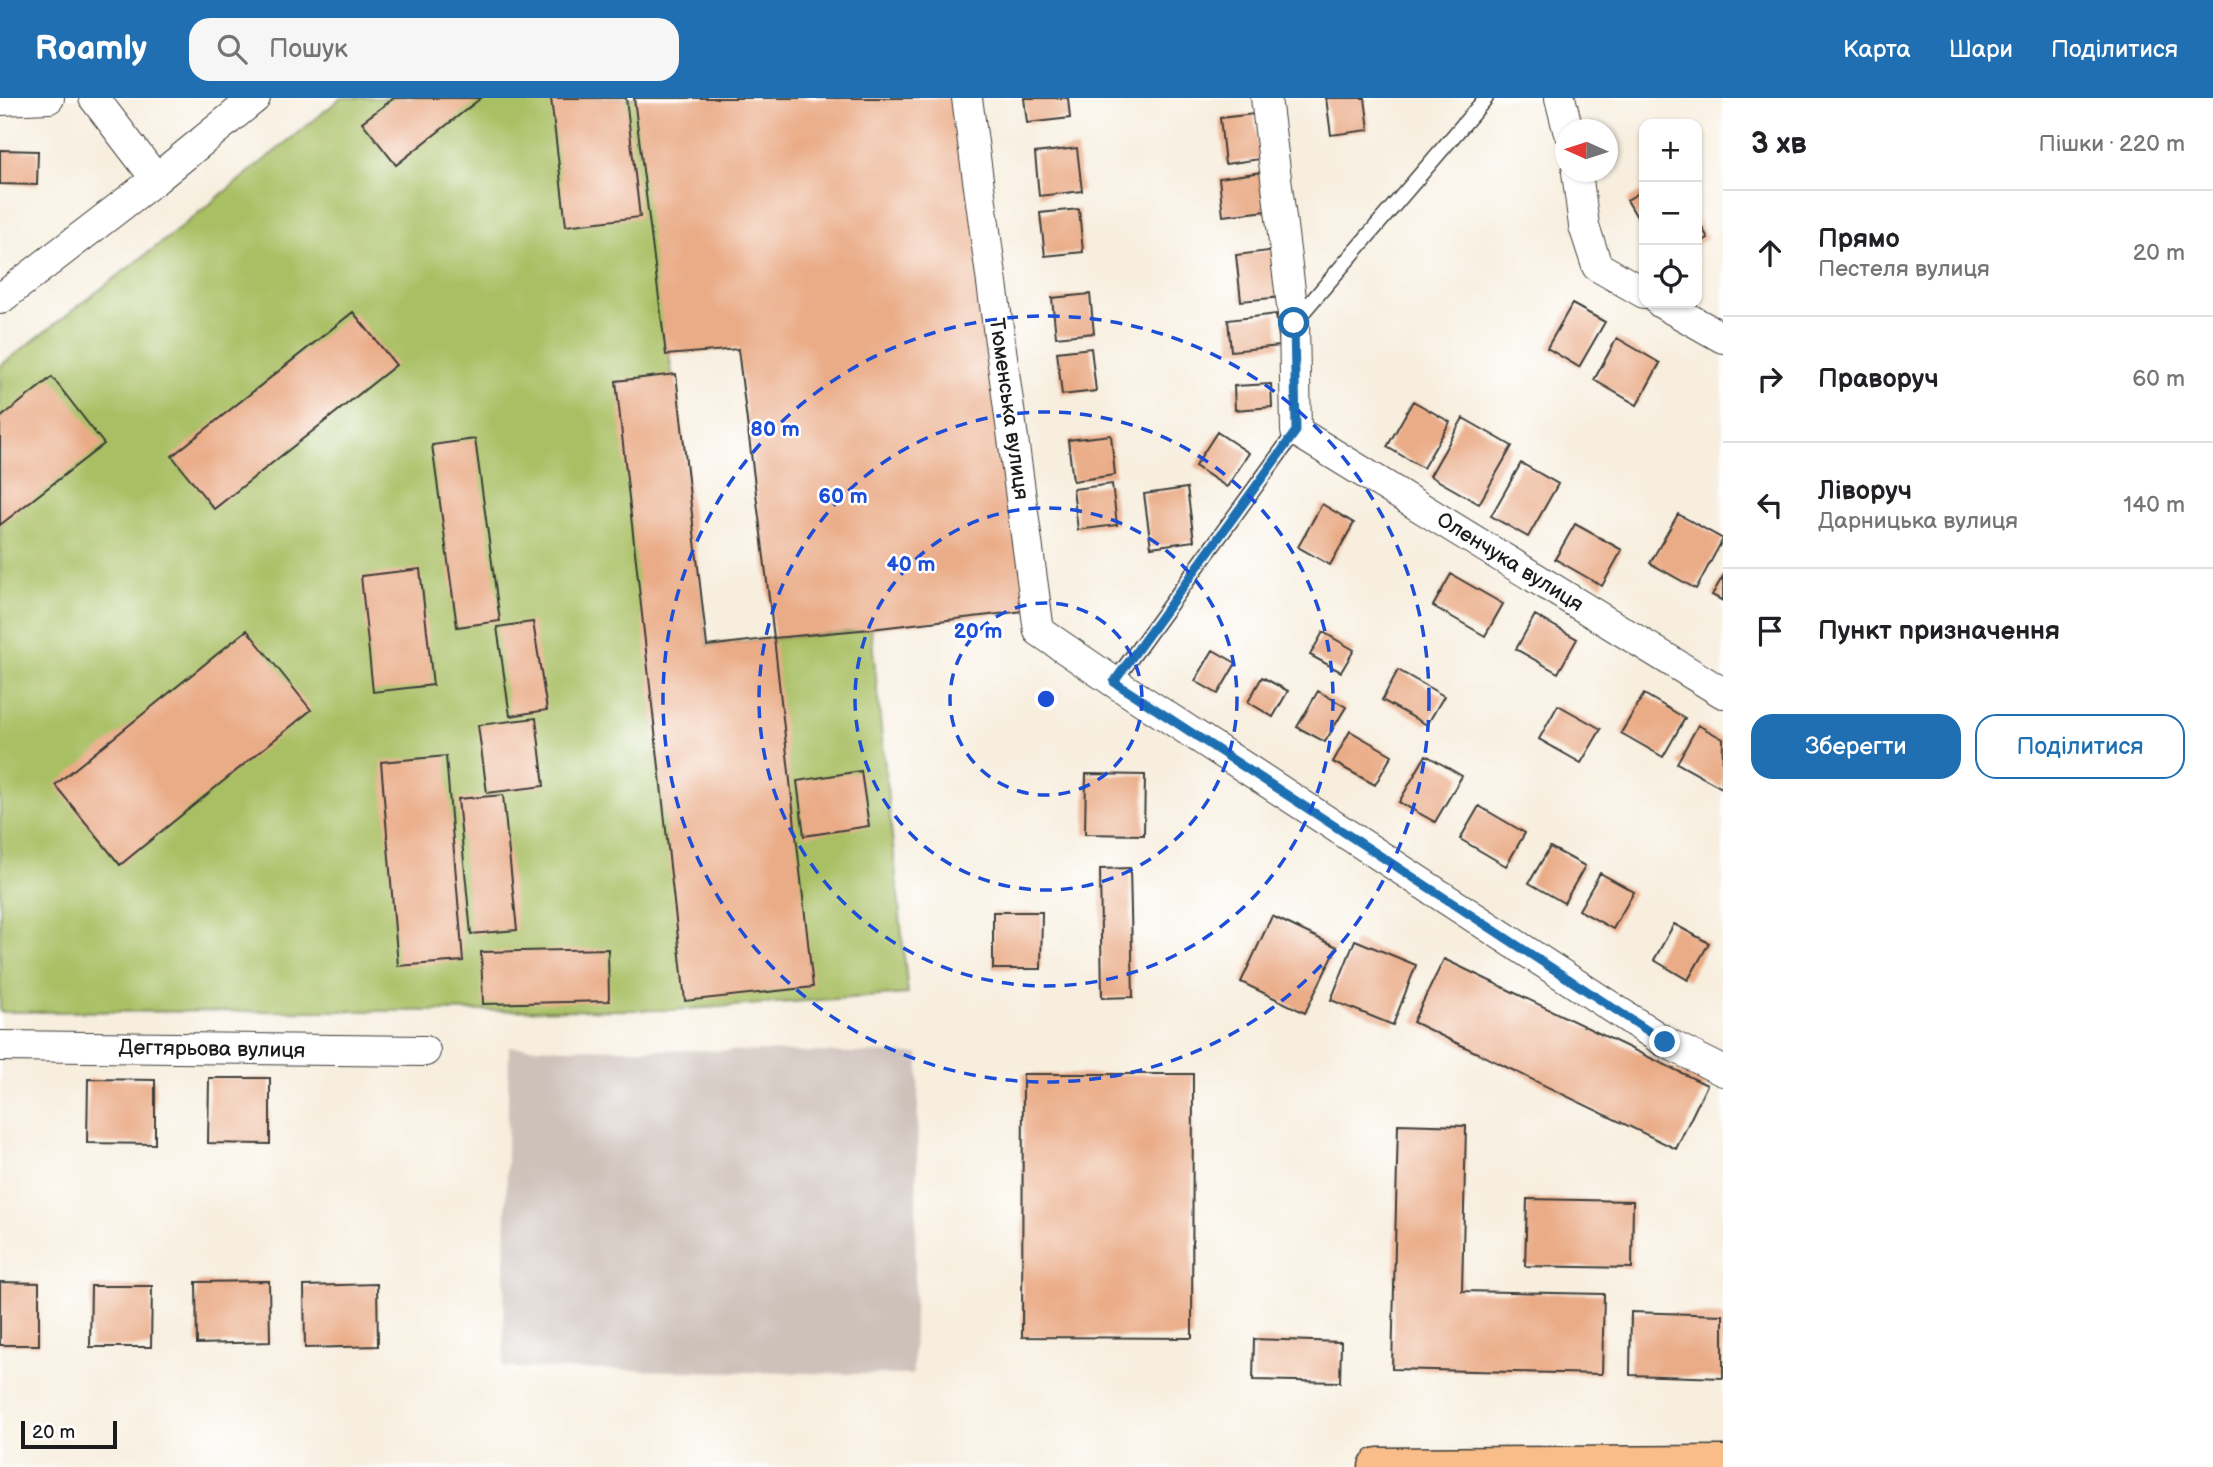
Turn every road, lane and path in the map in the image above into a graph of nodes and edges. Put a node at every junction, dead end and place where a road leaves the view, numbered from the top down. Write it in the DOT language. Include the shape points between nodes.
graph roads {
  1 [pos="50,98"];
  2 [pos="94,98"];
  3 [pos="255,98"];
  4 [pos="967,98"];
  5 [pos="1266,98"];
  6 [pos="1486,98"];
  7 [pos="1560,98"];
  8 [pos="0,100"];
  9 [pos="1566,119"];
  10 [pos="156,179"];
  11 [pos="1578,182"];
  12 [pos="1639,290"];
  13 [pos="0,299"];
  14 [pos="1670,308"];
  15 [pos="1294,323"];
  16 [pos="1723,338"];
  17 [pos="1296,431"];
  18 [pos="1114,682"];
  19 [pos="1723,693"];
  20 [pos="0,1046"];
  21 [pos="425,1051"];
  22 [pos="1723,1071"];
  23 [pos="1723,1465"];
  24 [pos="1677,1466"];
  25 [pos="1378,1467"];
  1 -- 8 [label="street"];
  2 -- 10 [label="street"];
  3 -- 10 [label="street"];
  4 -- 18 [label="street, Тюменська вулиця" via="1039,631"];
  5 -- 15 [label="street"];
  6 -- 15 [label="lane"];
  7 -- 9 [label="street"];
  10 -- 13 [label="street"];
  11 -- 12 [label="street" via="1584,226 1597,267"];
  14 -- 16 [label="street"];
  15 -- 17 [label="street"];
  17 -- 18 [label="lane"];
  17 -- 19 [label="street, Оленчука вулиця"];
  18 -- 22 [label="street, Тюменська вулиця" via="1665,1042"];
  20 -- 21 [label="street, Дегтярьова вулиця"];
  23 -- 24 [label="main road"];
  24 -- 25 [label="main road"];
}
